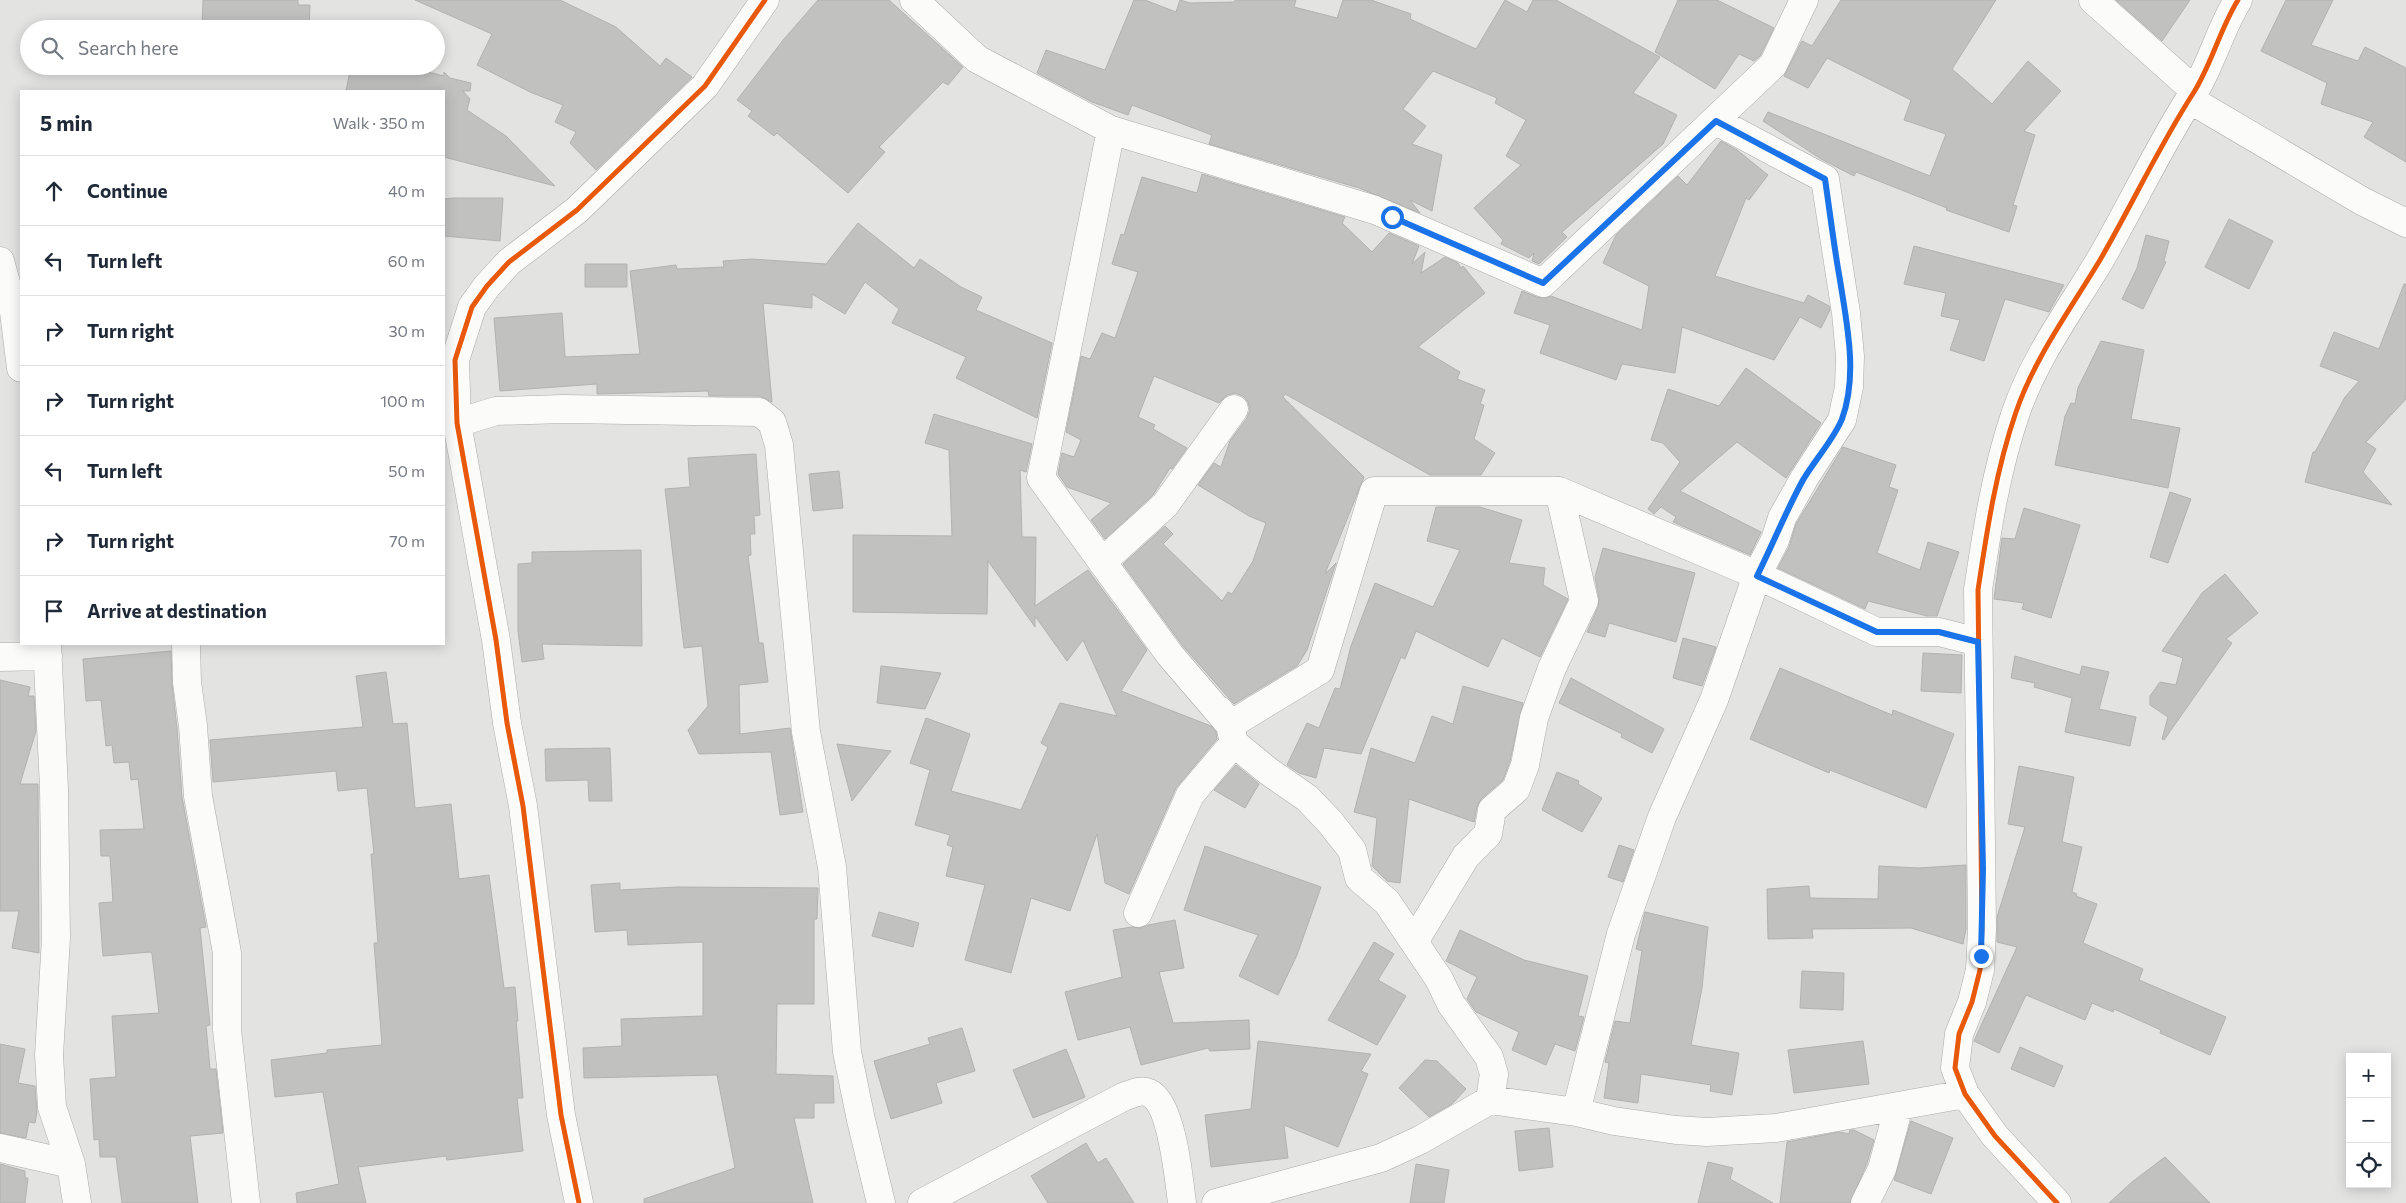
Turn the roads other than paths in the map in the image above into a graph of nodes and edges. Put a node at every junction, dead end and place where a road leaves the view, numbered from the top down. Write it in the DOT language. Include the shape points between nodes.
graph roads {
  1 [pos="765,0"];
  2 [pos="914,0"];
  3 [pos="1804,0"];
  4 [pos="2092,0"];
  5 [pos="2238,0"];
  6 [pos="2192,95"];
  7 [pos="1716,121"];
  8 [pos="1110,130"];
  9 [pos="2406,223"];
  10 [pos="0,261"];
  11 [pos="18,311"];
  12 [pos="20,349"];
  13 [pos="1234,409"];
  14 [pos="457,423"];
  15 [pos="1559,491"];
  16 [pos="1102,562"];
  17 [pos="1757,576"];
  18 [pos="1978,642"];
  19 [pos="186,645"];
  20 [pos="48,650"];
  21 [pos="0,657"];
  22 [pos="1232,734"];
  23 [pos="1138,912"];
  24 [pos="1414,942"];
  25 [pos="1965,1094"];
  26 [pos="1490,1100"];
  27 [pos="1899,1106"];
  28 [pos="1576,1112"];
  29 [pos="0,1148"];
  30 [pos="72,1164"];
  31 [pos="77,1203"];
  32 [pos="246,1203"];
  33 [pos="579,1203"];
  34 [pos="881,1203"];
  35 [pos="922,1203"];
  36 [pos="1182,1203"];
  37 [pos="1216,1203"];
  38 [pos="1866,1203"];
  39 [pos="2057,1203"];
  1 -- 14 [label="street" via="705,86 591,198 509,262 487,286 472,307 455,360"];
  2 -- 8 [label="street" via="977,59"];
  3 -- 7 [label="street" via="1773,65"];
  4 -- 6 [label="street"];
  5 -- 6 [label="street"];
  6 -- 9 [label="street" via="2362,201"];
  6 -- 18 [label="street" via="2100,259 2041,354 2022,397 1990,510 1978,590"];
  7 -- 8 [label="street" via="1543,283 1375,210"];
  7 -- 17 [label="street" via="1825,179 1850,356 1849,387 1842,420 1782,518"];
  8 -- 16 [label="street" via="1041,478"];
  10 -- 11 [label="street"];
  11 -- 12 [label="street"];
  13 -- 16 [label="street" via="1165,505"];
  14 -- 33 [label="street" via="523,806 561,1115"];
  14 -- 34 [label="street" via="496,412 563,409 759,412 772,422 779,445 784,490 806,732 832,867 847,1052"];
  15 -- 17 [label="street"];
  15 -- 22 [label="street" via="1374,491 1320,670"];
  15 -- 24 [label="street" via="1584,601 1552,668 1534,718 1525,766 1516,789 1492,810 1488,834 1466,856"];
  16 -- 22 [label="street"];
  17 -- 18 [label="street" via="1877,632 1939,632"];
  17 -- 28 [label="street" via="1714,700 1662,817 1621,934"];
  18 -- 25 [label="street" via="1982,929 1980,970 1959,1034 1955,1068"];
  19 -- 32 [label="street" via="198,796 227,953 227,1030"];
  20 -- 21 [label="street"];
  20 -- 30 [label="street" via="56,938 49,1055 52,1107"];
  22 -- 23 [label="street" via="1190,795"];
  22 -- 24 [label="street" via="1268,771 1307,798 1330,822 1352,850 1359,878 1387,902"];
  24 -- 26 [label="street" via="1489,1057 1494,1074"];
  25 -- 27 [label="street"];
  25 -- 39 [label="street" via="1995,1136"];
  26 -- 28 [label="street"];
  26 -- 37 [label="street" via="1381,1158"];
  27 -- 28 [label="street" via="1776,1128 1707,1132 1614,1121"];
  27 -- 38 [label="street" via="1882,1169"];
  29 -- 30 [label="street"];
  30 -- 31 [label="street"];
  35 -- 36 [label="street" via="1123,1097 1142,1092 1156,1098 1165,1116 1172,1138"];
}
